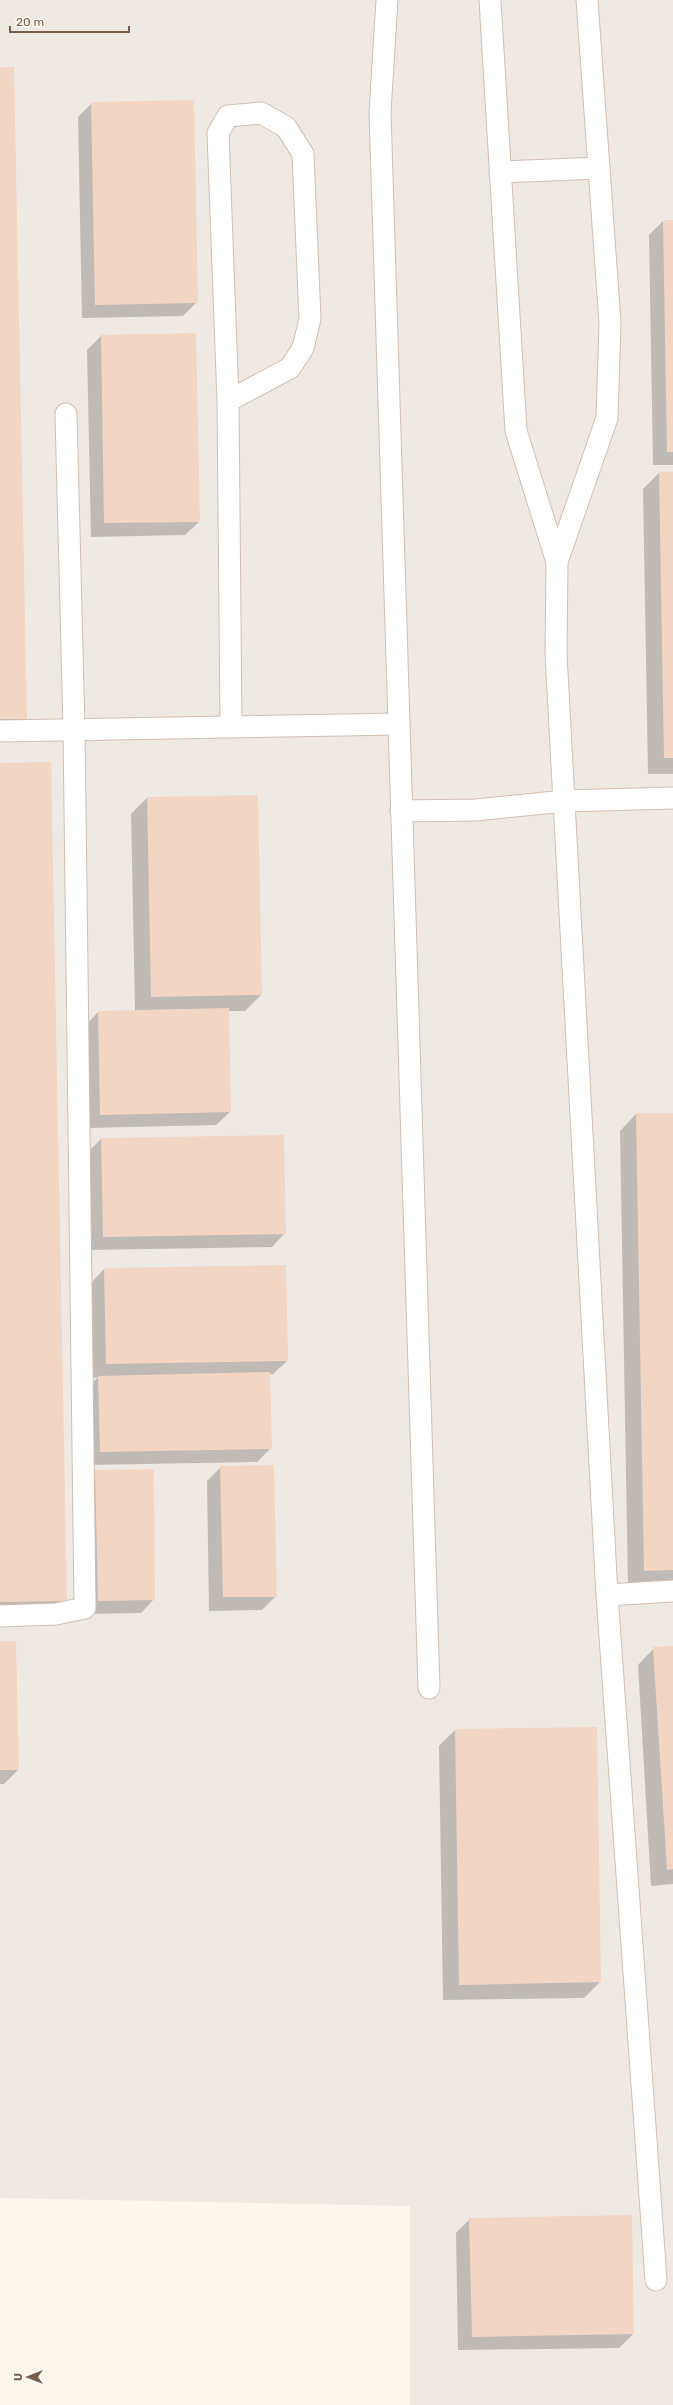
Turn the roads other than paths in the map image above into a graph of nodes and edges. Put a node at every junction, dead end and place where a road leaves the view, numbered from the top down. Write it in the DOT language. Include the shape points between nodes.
graph roads {
  1 [pos="387,0"];
  2 [pos="490,0"];
  3 [pos="587,0"];
  4 [pos="599,168"];
  5 [pos="500,172"];
  6 [pos="228,401"];
  7 [pos="66,414"];
  8 [pos="557,562"];
  9 [pos="398,724"];
  10 [pos="231,727"];
  11 [pos="74,729"];
  12 [pos="0,730"];
  13 [pos="673,798"];
  14 [pos="564,801"];
  15 [pos="401,811"];
  16 [pos="673,1591"];
  17 [pos="607,1595"];
  18 [pos="0,1616"];
  19 [pos="429,1688"];
  20 [pos="656,2280"];
  1 -- 9 [label="lane" via="380,112"];
  2 -- 5 [label="lane"];
  3 -- 4 [label="lane"];
  4 -- 5 [label="lane"];
  4 -- 8 [label="lane" via="610,323 607,418"];
  5 -- 8 [label="lane" via="516,431"];
  6 -- 6 [label="lane" via="218,133 228,116 260,113 286,127 303,154 310,319 303,348 290,368"];
  6 -- 10 [label="lane"];
  7 -- 11 [label="lane"];
  8 -- 14 [label="lane" via="556,654"];
  9 -- 10 [label="lane"];
  9 -- 15 [label="lane"];
  10 -- 11 [label="lane"];
  11 -- 12 [label="lane"];
  11 -- 18 [label="lane" via="86,1608 56,1614"];
  13 -- 14 [label="lane"];
  14 -- 15 [label="lane" via="476,810"];
  14 -- 17 [label="lane"];
  15 -- 19 [label="lane"];
  16 -- 17 [label="lane"];
  17 -- 20 [label="lane"];
}
